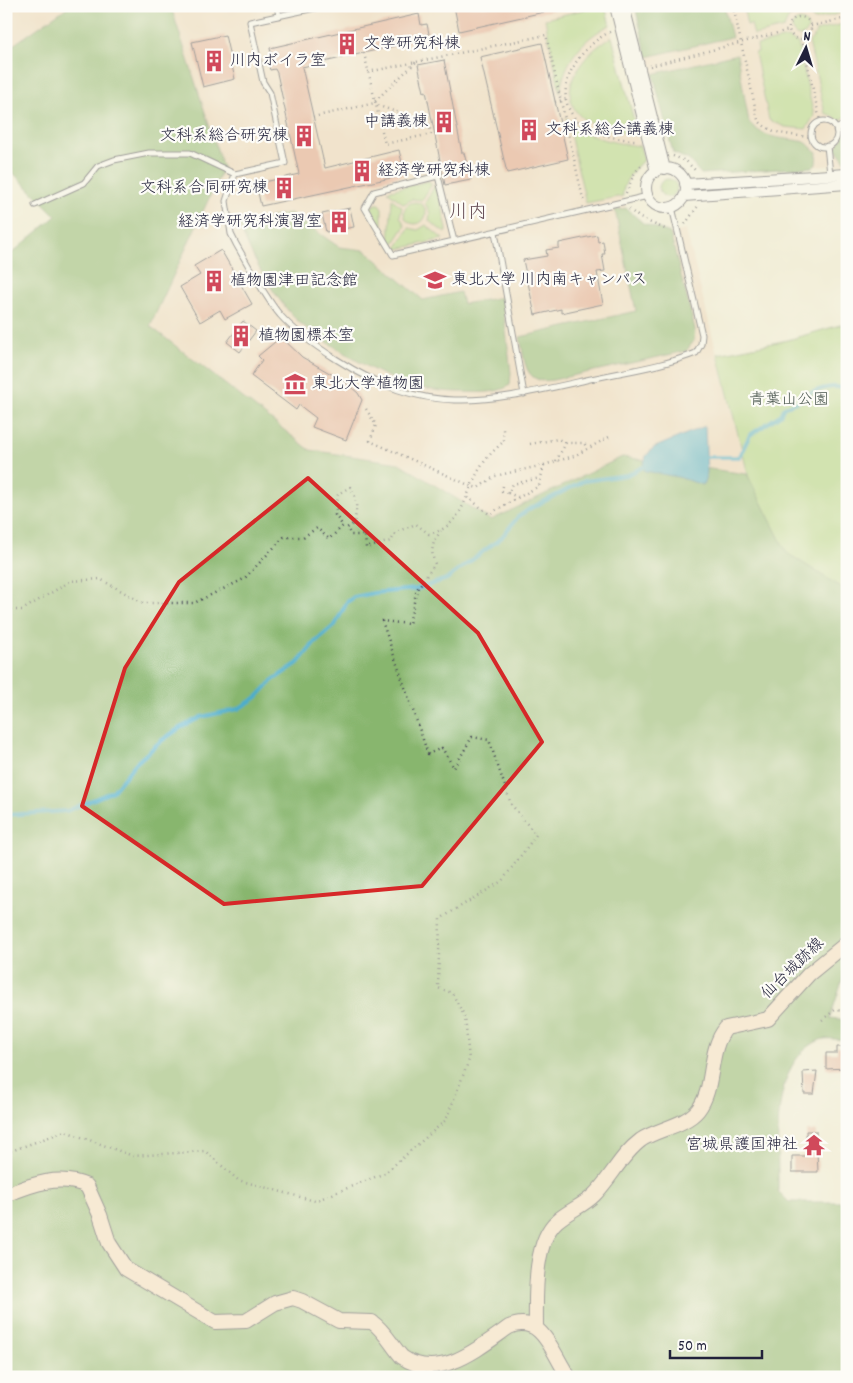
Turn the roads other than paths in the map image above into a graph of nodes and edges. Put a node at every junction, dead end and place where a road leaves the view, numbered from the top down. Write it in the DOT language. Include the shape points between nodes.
graph roads {
  1 [pos="277,6"];
  2 [pos="324,6"];
  3 [pos="615,6"];
  4 [pos="624,6"];
  5 [pos="279,16"];
  6 [pos="847,123"];
  7 [pos="836,129"];
  8 [pos="827,146"];
  9 [pos="661,170"];
  10 [pos="235,174"];
  11 [pos="830,174"];
  12 [pos="847,174"];
  13 [pos="685,184"];
  14 [pos="847,184"];
  15 [pos="648,196"];
  16 [pos="684,196"];
  17 [pos="34,205"];
  18 [pos="672,207"];
  19 [pos="495,232"];
  20 [pos="454,242"];
  21 [pos="524,394"];
  22 [pos="847,943"];
  23 [pos="6,1195"];
  24 [pos="536,1327"];
  25 [pos="570,1377"];
  1 -- 5 [label="lane"];
  2 -- 5 [label="lane"];
  3 -- 9 [label="street"];
  4 -- 9 [label="street"];
  5 -- 10 [label="lane" via="250,22 285,163"];
  6 -- 7 [label="lane"];
  7 -- 8 [label="lane" via="836,138"];
  7 -- 8 [label="lane" via="831,123 820,121 812,129 811,137 815,144"];
  8 -- 11 [label="lane"];
  9 -- 13 [label="street" via="676,172"];
  9 -- 15 [label="street" via="648,180"];
  10 -- 17 [label="lane" via="190,154 149,154 98,166 84,183"];
  10 -- 21 [label="lane" via="226,201 234,239 280,315 316,346 365,378 409,395 453,401"];
  11 -- 12 [label="street"];
  11 -- 13 [label="street"];
  13 -- 16 [label="street"];
  14 -- 16 [label="street"];
  15 -- 18 [label="street" via="659,207"];
  15 -- 19 [label="lane"];
  16 -- 18 [label="street"];
  18 -- 21 [label="lane" via="702,335 696,353"];
  19 -- 20 [label="lane"];
  19 -- 21 [label="lane"];
  20 -- 20 [label="lane" via="393,256 365,208 374,192 438,176"];
  22 -- 24 [label="street, 仙台城跡線" via="809,974 768,1019 726,1028 719,1040 706,1098 697,1112 641,1140 594,1194 548,1230 536,1286"];
  23 -- 24 [label="street" via="57,1179 74,1180 87,1186 109,1243 126,1269 214,1322 246,1321 275,1303 293,1298 340,1321 372,1322 402,1357 420,1368 432,1370 456,1367 516,1324 529,1323"];
  24 -- 25 [label="street"];
}
